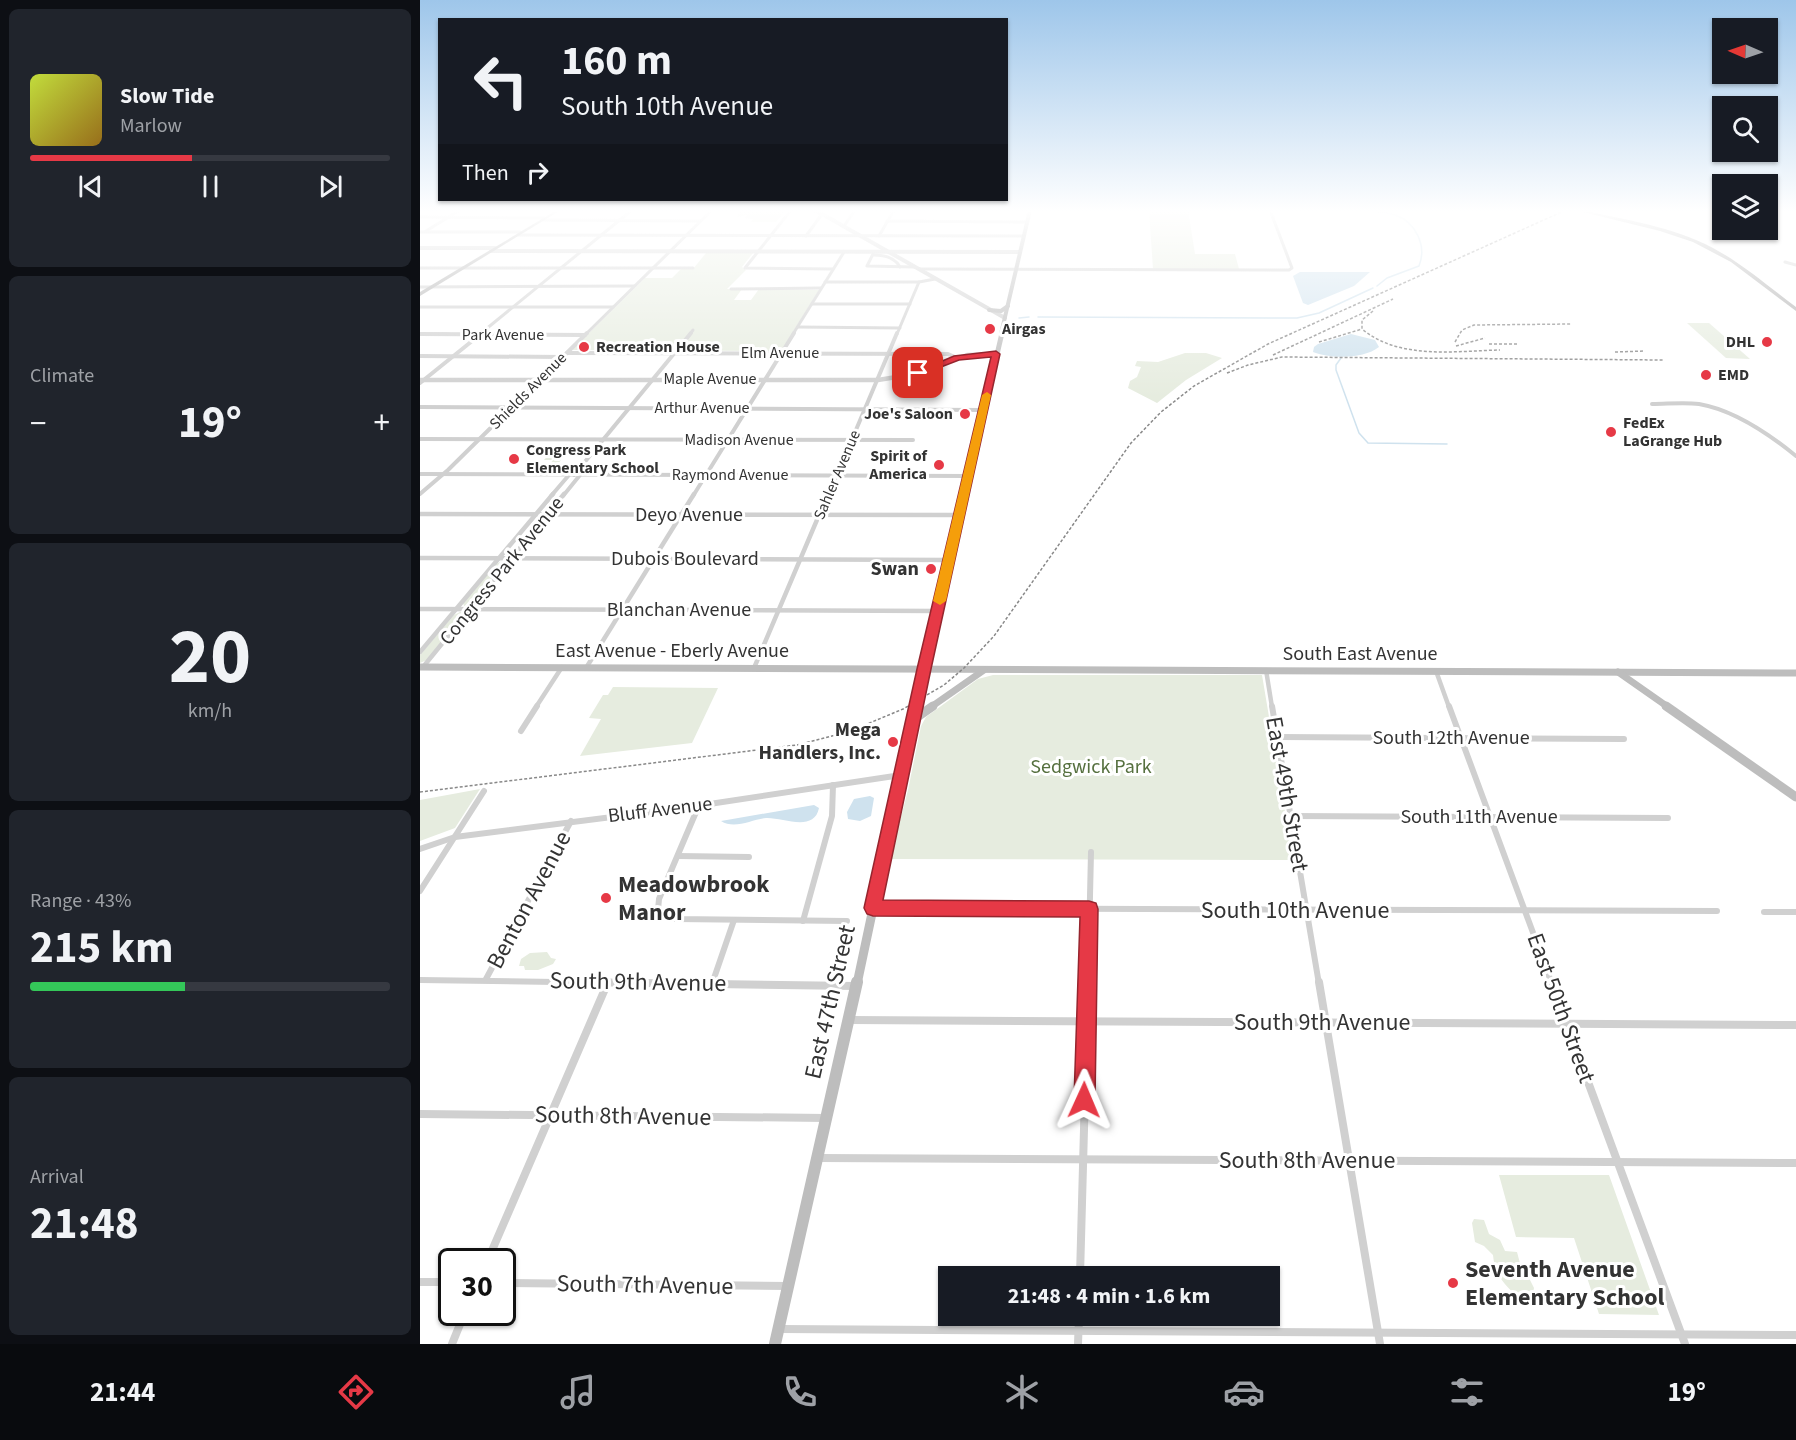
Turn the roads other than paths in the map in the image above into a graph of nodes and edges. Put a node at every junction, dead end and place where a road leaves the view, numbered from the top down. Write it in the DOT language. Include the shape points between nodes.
graph roads {
  1 [pos="455,273"];
  2 [pos="556,273"];
  3 [pos="648,273"];
  4 [pos="831,273"];
  5 [pos="925,273"];
  6 [pos="1015,273"];
  7 [pos="1746,273"];
  8 [pos="935,279"];
  9 [pos="825,282"];
  10 [pos="919,282"];
  11 [pos="420,286"];
  12 [pos="433,286"];
  13 [pos="541,286"];
  14 [pos="635,286"];
  15 [pos="821,288"];
  16 [pos="731,289"];
  17 [pos="420,294"];
  18 [pos="812,304"];
  19 [pos="910,304"];
  20 [pos="1008,306"];
  21 [pos="420,307"];
  22 [pos="515,307"];
  23 [pos="613,307"];
  24 [pos="1796,309"];
  25 [pos="989,310"];
  26 [pos="1005,318"];
  27 [pos="798,327"];
  28 [pos="900,328"];
  29 [pos="693,330"];
  30 [pos="420,334"];
  31 [pos="481,335"];
  32 [pos="585,335"];
  33 [pos="567,353"];
  34 [pos="674,353"];
  35 [pos="781,353"];
  36 [pos="889,354"];
  37 [pos="996,354"];
  38 [pos="420,356"];
  39 [pos="453,356"];
  40 [pos="563,357"];
  41 [pos="957,358"];
  42 [pos="653,379"];
  43 [pos="540,380"];
  44 [pos="765,380"];
  45 [pos="878,380"];
  46 [pos="421,381"];
  47 [pos="1652,404"];
  48 [pos="420,407"];
  49 [pos="512,408"];
  50 [pos="629,408"];
  51 [pos="748,408"];
  52 [pos="865,409"];
  53 [pos="983,410"];
  54 [pos="420,439"];
  55 [pos="479,439"];
  56 [pos="603,440"];
  57 [pos="728,440"];
  58 [pos="852,440"];
  59 [pos="913,440"];
  60 [pos="1796,456"];
  61 [pos="420,474"];
  62 [pos="442,474"];
  63 [pos="574,475"];
  64 [pos="707,475"];
  65 [pos="836,475"];
  66 [pos="968,476"];
  67 [pos="420,494"];
  68 [pos="420,514"];
  69 [pos="536,514"];
  70 [pos="548,515"];
  71 [pos="682,515"];
  72 [pos="819,515"];
  73 [pos="959,515"];
  74 [pos="420,558"];
  75 [pos="499,559"];
  76 [pos="512,559"];
  77 [pos="654,559"];
  78 [pos="800,560"];
  79 [pos="949,560"];
  80 [pos="420,609"];
  81 [pos="456,609"];
  82 [pos="470,609"];
  83 [pos="622,610"];
  84 [pos="778,611"];
  85 [pos="937,611"];
  86 [pos="420,652"];
  87 [pos="422,667"];
  88 [pos="562,667"];
  89 [pos="586,668"];
  90 [pos="754,668"];
  91 [pos="924,669"];
  92 [pos="986,669"];
  93 [pos="1266,670"];
  94 [pos="1436,671"];
  95 [pos="1618,672"];
  96 [pos="1796,673"];
  97 [pos="913,720"];
  98 [pos="521,731"];
  99 [pos="1278,737"];
  100 [pos="1461,738"];
  101 [pos="1624,739"];
  102 [pos="901,775"];
  103 [pos="833,785"];
  104 [pos="484,791"];
  105 [pos="1796,797"];
  106 [pos="699,805"];
  107 [pos="1291,816"];
  108 [pos="1490,818"];
  109 [pos="1668,818"];
  110 [pos="571,821"];
  111 [pos="455,837"];
  112 [pos="420,849"];
  113 [pos="1091,852"];
  114 [pos="678,856"];
  115 [pos="749,857"];
  116 [pos="420,891"];
  117 [pos="873,908"];
  118 [pos="1089,909"];
  119 [pos="1306,910"];
  120 [pos="1525,911"];
  121 [pos="1717,911"];
  122 [pos="1764,912"];
  123 [pos="1796,912"];
  124 [pos="734,920"];
  125 [pos="803,921"];
  126 [pos="847,921"];
  127 [pos="420,980"];
  128 [pos="486,980"];
  129 [pos="608,982"];
  130 [pos="712,984"];
  131 [pos="856,986"];
  132 [pos="849,1020"];
  133 [pos="1086,1021"];
  134 [pos="1325,1022"];
  135 [pos="1566,1022"];
  136 [pos="1796,1025"];
  137 [pos="420,1114"];
  138 [pos="551,1114"];
  139 [pos="826,1118"];
  140 [pos="817,1158"];
  141 [pos="1083,1159"];
  142 [pos="1349,1160"];
  143 [pos="1617,1162"];
  144 [pos="1796,1163"];
  145 [pos="493,1248"];
  146 [pos="1080,1266"];
  147 [pos="420,1282"];
  148 [pos="438,1282"];
  149 [pos="516,1283"];
  150 [pos="788,1286"];
  151 [pos="459,1326"];
  152 [pos="1079,1326"];
  153 [pos="778,1329"];
  154 [pos="1079,1331"];
  155 [pos="1378,1333"];
  156 [pos="1796,1335"];
  157 [pos="1683,1339"];
  158 [pos="452,1344"];
  159 [pos="775,1344"];
  160 [pos="1078,1344"];
  161 [pos="1380,1344"];
  1 -- 12 [label="main road"];
  2 -- 13 [label="street"];
  3 -- 14 [label="street, Shields Avenue"];
  4 -- 9 [label="street"];
  5 -- 8 [label="street"];
  6 -- 20 [label="main road, East 47th Street"];
  7 -- 24 [label="main road"];
  8 -- 10 [label="street"];
  8 -- 25 [label="street"];
  9 -- 10 [label="street"];
  9 -- 15 [label="street"];
  10 -- 19 [label="street, Sahler Avenue"];
  11 -- 12 [label="street"];
  12 -- 13 [label="street"];
  12 -- 17 [label="main road"];
  13 -- 14 [label="street"];
  13 -- 22 [label="street"];
  14 -- 23 [label="street, Shields Avenue"];
  15 -- 16 [label="street"];
  15 -- 18 [label="street"];
  18 -- 19 [label="street"];
  18 -- 27 [label="street"];
  19 -- 28 [label="street, Sahler Avenue"];
  20 -- 25 [label="main road"];
  20 -- 26 [label="main road, East 47th Street"];
  21 -- 22 [label="street"];
  22 -- 23 [label="street"];
  22 -- 31 [label="street"];
  23 -- 32 [label="street, Shields Avenue"];
  25 -- 26 [label="street"];
  26 -- 37 [label="main road, East 47th Street"];
  27 -- 28 [label="street"];
  27 -- 35 [label="street"];
  28 -- 36 [label="street, Sahler Avenue"];
  29 -- 34 [label="street, Congress Park Avenue"];
  30 -- 31 [label="street, Park Avenue"];
  31 -- 32 [label="street, Park Avenue"];
  31 -- 39 [label="street"];
  32 -- 33 [label="street, Shields Avenue"];
  33 -- 34 [label="street, Elm Avenue"];
  33 -- 40 [label="street, Shields Avenue"];
  34 -- 35 [label="street, Elm Avenue"];
  34 -- 42 [label="street, Congress Park Avenue"];
  35 -- 36 [label="street, Elm Avenue"];
  35 -- 44 [label="street"];
  36 -- 41 [label="street, Elm Avenue" via="948,354"];
  36 -- 45 [label="street, Sahler Avenue"];
  37 -- 41 [label="street, Maple Avenue"];
  37 -- 53 [label="main road, East 47th Street"];
  38 -- 39 [label="street"];
  39 -- 40 [label="street"];
  39 -- 46 [label="street"];
  40 -- 43 [label="street, Shields Avenue"];
  41 -- 45 [label="street, Maple Avenue" via="915,374"];
  42 -- 43 [label="street, Maple Avenue"];
  42 -- 44 [label="street, Maple Avenue"];
  42 -- 50 [label="street, Congress Park Avenue"];
  43 -- 46 [label="street, Maple Avenue"];
  43 -- 49 [label="street, Shields Avenue"];
  44 -- 45 [label="street, Maple Avenue"];
  44 -- 51 [label="street"];
  45 -- 52 [label="street, Sahler Avenue"];
  47 -- 60 [label="street" via="1697,405 1724,411"];
  48 -- 49 [label="street, Arthur Avenue"];
  49 -- 50 [label="street, Arthur Avenue"];
  49 -- 55 [label="street, Shields Avenue"];
  50 -- 51 [label="street, Arthur Avenue"];
  50 -- 56 [label="street, Congress Park Avenue"];
  51 -- 52 [label="street, Arthur Avenue"];
  51 -- 57 [label="street"];
  52 -- 53 [label="street, Arthur Avenue"];
  52 -- 58 [label="street, Sahler Avenue"];
  53 -- 66 [label="main road, East 47th Street"];
  54 -- 55 [label="street, Madison Avenue"];
  55 -- 56 [label="street, Madison Avenue"];
  55 -- 62 [label="street, Shields Avenue"];
  56 -- 57 [label="street, Madison Avenue"];
  56 -- 63 [label="street, Congress Park Avenue"];
  57 -- 58 [label="street, Madison Avenue"];
  57 -- 64 [label="street"];
  58 -- 59 [label="street, Madison Avenue"];
  58 -- 65 [label="street, Sahler Avenue"];
  61 -- 62 [label="street, Raymond Avenue"];
  62 -- 63 [label="street, Raymond Avenue"];
  62 -- 67 [label="street, Shields Avenue"];
  63 -- 64 [label="street, Raymond Avenue"];
  63 -- 69 [label="street, Congress Park Avenue"];
  63 -- 70 [label="street, Congress Park Avenue"];
  64 -- 65 [label="street, Raymond Avenue"];
  64 -- 71 [label="street"];
  65 -- 66 [label="street, Raymond Avenue"];
  65 -- 72 [label="street, Sahler Avenue"];
  66 -- 73 [label="main road, East 47th Street"];
  68 -- 69 [label="street, Deyo Avenue"];
  69 -- 70 [label="street, Deyo Avenue"];
  69 -- 75 [label="street, Congress Park Avenue"];
  70 -- 71 [label="street, Deyo Avenue"];
  70 -- 76 [label="street, Congress Park Avenue"];
  71 -- 72 [label="street, Deyo Avenue"];
  71 -- 77 [label="street"];
  72 -- 73 [label="street, Deyo Avenue"];
  72 -- 78 [label="street, Sahler Avenue"];
  73 -- 79 [label="main road, East 47th Street"];
  74 -- 75 [label="street, Dubois Boulevard"];
  75 -- 76 [label="street, Dubois Boulevard"];
  75 -- 81 [label="street, Congress Park Avenue"];
  76 -- 77 [label="street, Dubois Boulevard"];
  76 -- 82 [label="street, Congress Park Avenue"];
  77 -- 78 [label="street, Dubois Boulevard"];
  77 -- 83 [label="street"];
  78 -- 79 [label="street, Dubois Boulevard"];
  78 -- 84 [label="street, Sahler Avenue"];
  79 -- 85 [label="main road, East 47th Street"];
  80 -- 81 [label="street, Blanchan Avenue"];
  81 -- 82 [label="street, Blanchan Avenue"];
  81 -- 86 [label="street, Congress Park Avenue"];
  82 -- 83 [label="street, Blanchan Avenue"];
  82 -- 87 [label="street, Congress Park Avenue"];
  83 -- 84 [label="street, Blanchan Avenue"];
  83 -- 89 [label="street"];
  84 -- 85 [label="street, Blanchan Avenue"];
  84 -- 90 [label="street, Sahler Avenue"];
  85 -- 91 [label="main road, East 47th Street"];
  87 -- 88 [label="main road, East Avenue - Eberly Avenue"];
  88 -- 89 [label="main road, East Avenue - Eberly Avenue"];
  88 -- 98 [label="street"];
  89 -- 90 [label="main road, East Avenue - Eberly Avenue"];
  90 -- 91 [label="main road, East Avenue - Eberly Avenue"];
  91 -- 92 [label="main road, South East Avenue"];
  91 -- 97 [label="main road, East 47th Street"];
  92 -- 93 [label="main road, South East Avenue"];
  92 -- 97 [label="main road"];
  93 -- 94 [label="main road, South East Avenue"];
  93 -- 99 [label="street, East 49th Street"];
  94 -- 95 [label="main road, South East Avenue"];
  94 -- 100 [label="street, East 50th Street"];
  95 -- 96 [label="main road, South East Avenue"];
  95 -- 105 [label="main road"];
  97 -- 102 [label="main road, East 47th Street"];
  99 -- 100 [label="street, South 12th Avenue"];
  99 -- 107 [label="street, East 49th Street"];
  100 -- 101 [label="street, South 12th Avenue"];
  100 -- 108 [label="street, East 50th Street"];
  102 -- 103 [label="street, Bluff Avenue"];
  102 -- 117 [label="main road, East 47th Street"];
  103 -- 106 [label="street, Bluff Avenue"];
  103 -- 125 [label="street" via="832,816"];
  104 -- 111 [label="street"];
  106 -- 110 [label="street, Bluff Avenue"];
  106 -- 114 [label="street"];
  107 -- 108 [label="street, South 11th Avenue"];
  107 -- 119 [label="street, East 49th Street"];
  108 -- 109 [label="street, South 11th Avenue"];
  108 -- 120 [label="street, East 50th Street"];
  110 -- 111 [label="street, Bluff Avenue"];
  110 -- 128 [label="street, Benton Avenue"];
  111 -- 112 [label="street, Bluff Avenue"];
  111 -- 116 [label="street"];
  113 -- 118 [label="street"];
  114 -- 115 [label="street"];
  114 -- 124 [label="street" via="659,899 661,916"];
  117 -- 118 [label="street, South 10th Avenue"];
  117 -- 131 [label="main road, East 47th Street"];
  118 -- 119 [label="street, South 10th Avenue"];
  118 -- 133 [label="street"];
  119 -- 120 [label="street, South 10th Avenue"];
  119 -- 134 [label="street, East 49th Street"];
  120 -- 121 [label="street, South 10th Avenue"];
  120 -- 135 [label="street, East 50th Street"];
  122 -- 123 [label="street"];
  124 -- 125 [label="street"];
  124 -- 130 [label="street"];
  125 -- 126 [label="street"];
  127 -- 128 [label="street, South 9th Avenue"];
  128 -- 129 [label="street, South 9th Avenue"];
  129 -- 130 [label="street, South 9th Avenue"];
  129 -- 138 [label="street"];
  130 -- 131 [label="street, South 9th Avenue"];
  131 -- 132 [label="main road, East 47th Street"];
  132 -- 133 [label="street, South 9th Avenue"];
  132 -- 139 [label="main road, East 47th Street"];
  133 -- 134 [label="street, South 9th Avenue"];
  133 -- 141 [label="street"];
  134 -- 135 [label="street, South 9th Avenue"];
  134 -- 142 [label="street, East 49th Street"];
  135 -- 136 [label="street, South 9th Avenue"];
  135 -- 143 [label="street, East 50th Street"];
  137 -- 138 [label="street, South 8th Avenue"];
  138 -- 139 [label="street, South 8th Avenue"];
  138 -- 145 [label="street"];
  139 -- 140 [label="main road, East 47th Street"];
  140 -- 141 [label="street, South 8th Avenue"];
  140 -- 150 [label="main road, East 47th Street"];
  141 -- 142 [label="street, South 8th Avenue"];
  141 -- 146 [label="street"];
  142 -- 143 [label="street, South 8th Avenue"];
  142 -- 155 [label="street, East 49th Street"];
  143 -- 144 [label="street, South 8th Avenue"];
  143 -- 157 [label="street, East 50th Street"];
  147 -- 148 [label="street"];
  149 -- 150 [label="street, South 7th Avenue"];
  150 -- 153 [label="main road, East 47th Street"];
  151 -- 158 [label="street"];
  152 -- 154 [label="street"];
  153 -- 154 [label="street"];
  153 -- 159 [label="main road, East 47th Street"];
  154 -- 155 [label="street"];
  154 -- 160 [label="street"];
  155 -- 157 [label="street"];
  155 -- 161 [label="street, East 49th Street"];
  156 -- 157 [label="street"];
}
